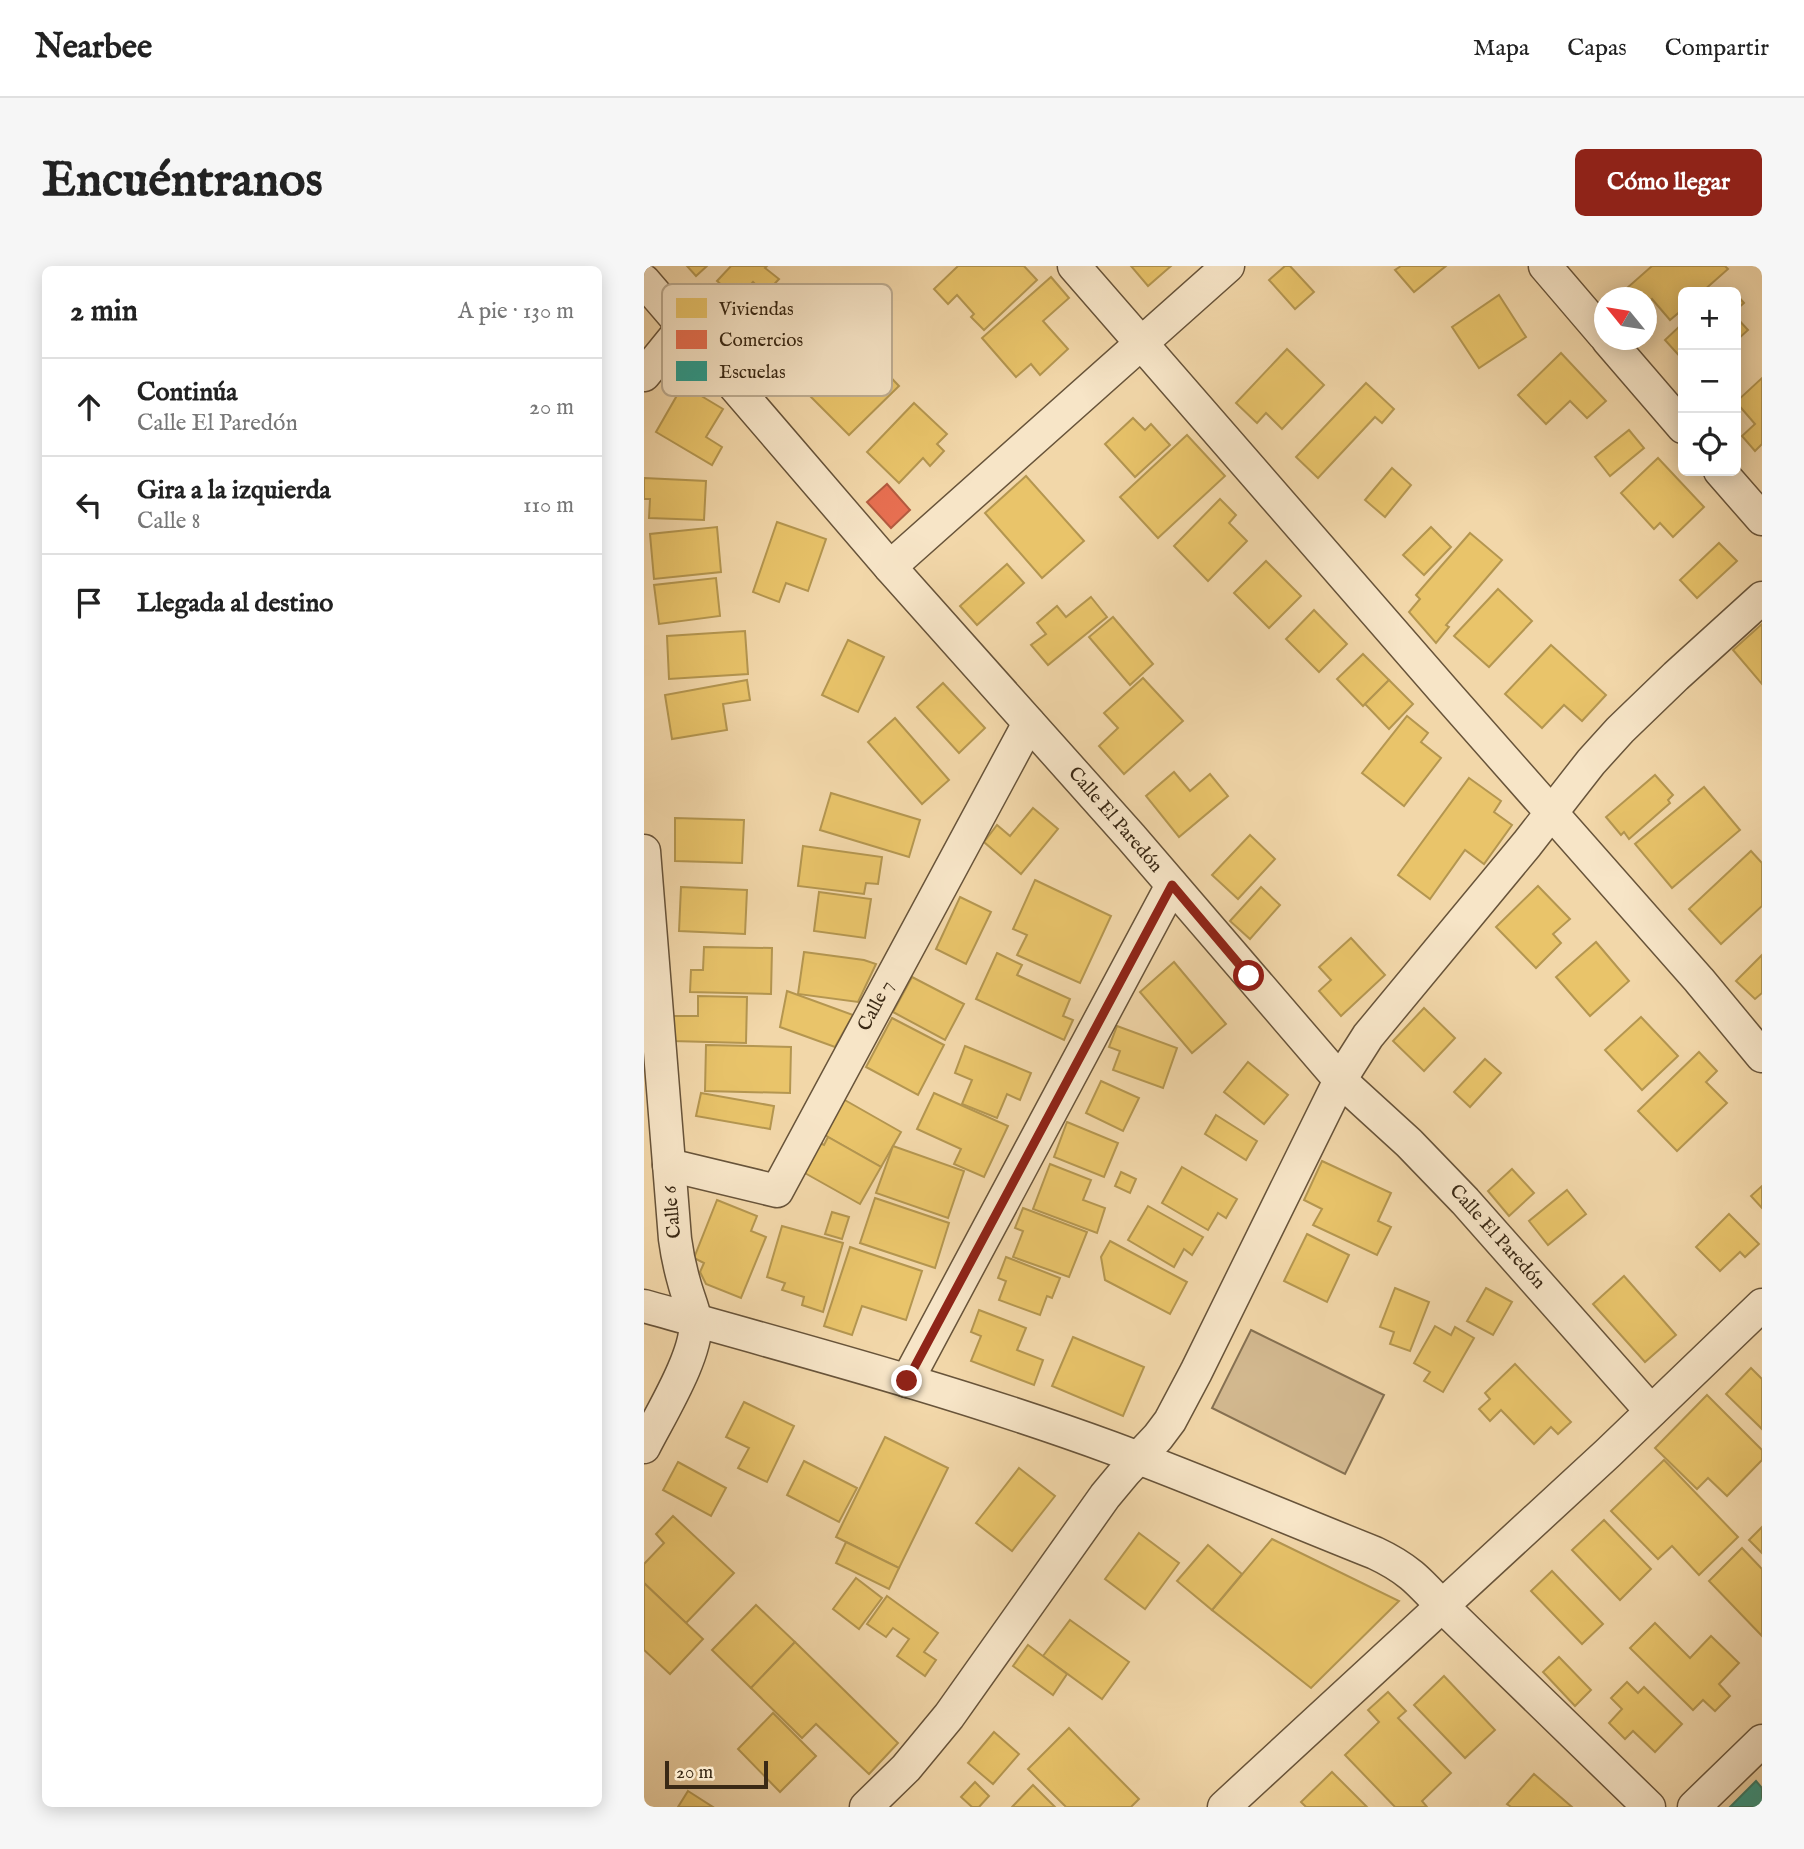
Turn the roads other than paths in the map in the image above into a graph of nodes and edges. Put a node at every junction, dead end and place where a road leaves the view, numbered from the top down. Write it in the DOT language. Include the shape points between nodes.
graph roads {
  1 [pos="1074,266"];
  2 [pos="1228,266"];
  3 [pos="1545,266"];
  4 [pos="644,281"];
  5 [pos="662,302"];
  6 [pos="1594,322"];
  7 [pos="1141,343"];
  8 [pos="1617,350"];
  9 [pos="662,353"];
  10 [pos="644,375"];
  11 [pos="743,396"];
  12 [pos="1678,421"];
  13 [pos="1724,476"];
  14 [pos="1762,519"];
  15 [pos="890,567"];
  16 [pos="1762,598"];
  17 [pos="1029,723"];
  18 [pos="1551,813"];
  19 [pos="644,851"];
  20 [pos="1172,885"];
  21 [pos="1762,1056"];
  22 [pos="1340,1080"];
  23 [pos="669,1165"];
  24 [pos="1762,1305"];
  25 [pos="644,1306"];
  26 [pos="695,1321"];
  27 [pos="907,1381"];
  28 [pos="1651,1411"];
  29 [pos="644,1447"];
  30 [pos="1138,1459"];
  31 [pos="1442,1606"];
  32 [pos="1762,1741"];
  33 [pos="866,1807"];
  34 [pos="1224,1807"];
  35 [pos="1649,1807"];
  36 [pos="1694,1807"];
  1 -- 7 [label="street"];
  2 -- 7 [label="street"];
  3 -- 6 [label="street"];
  4 -- 5 [label="street, Calle El Paredón"];
  7 -- 15 [label="street"];
  7 -- 18 [label="street"];
  8 -- 12 [label="street"];
  9 -- 10 [label="street"];
  11 -- 15 [label="street, Calle El Paredón"];
  13 -- 14 [label="street"];
  15 -- 17 [label="street, Calle El Paredón"];
  16 -- 18 [label="street" via="1620,730"];
  17 -- 20 [label="street, Calle El Paredón"];
  17 -- 23 [label="street, Calle 7" via="777,1191"];
  18 -- 21 [label="street"];
  18 -- 22 [label="street" via="1368,1036"];
  19 -- 23 [label="street, Calle 6"];
  20 -- 22 [label="street, Calle El Paredón"];
  20 -- 27 [label="street"];
  22 -- 28 [label="street, Calle El Paredón" via="1465,1201"];
  22 -- 30 [label="street" via="1170,1421"];
  23 -- 26 [label="street, Calle 6" via="677,1258"];
  24 -- 28 [label="street"];
  25 -- 26 [label="street"];
  26 -- 27 [label="street"];
  26 -- 29 [label="street" via="690,1353"];
  27 -- 30 [label="street"];
  28 -- 31 [label="street"];
  30 -- 31 [label="street" via="1398,1564"];
  30 -- 33 [label="street" via="1105,1496 949,1716"];
  31 -- 34 [label="street"];
  31 -- 35 [label="street"];
  32 -- 36 [label="street"];
}
